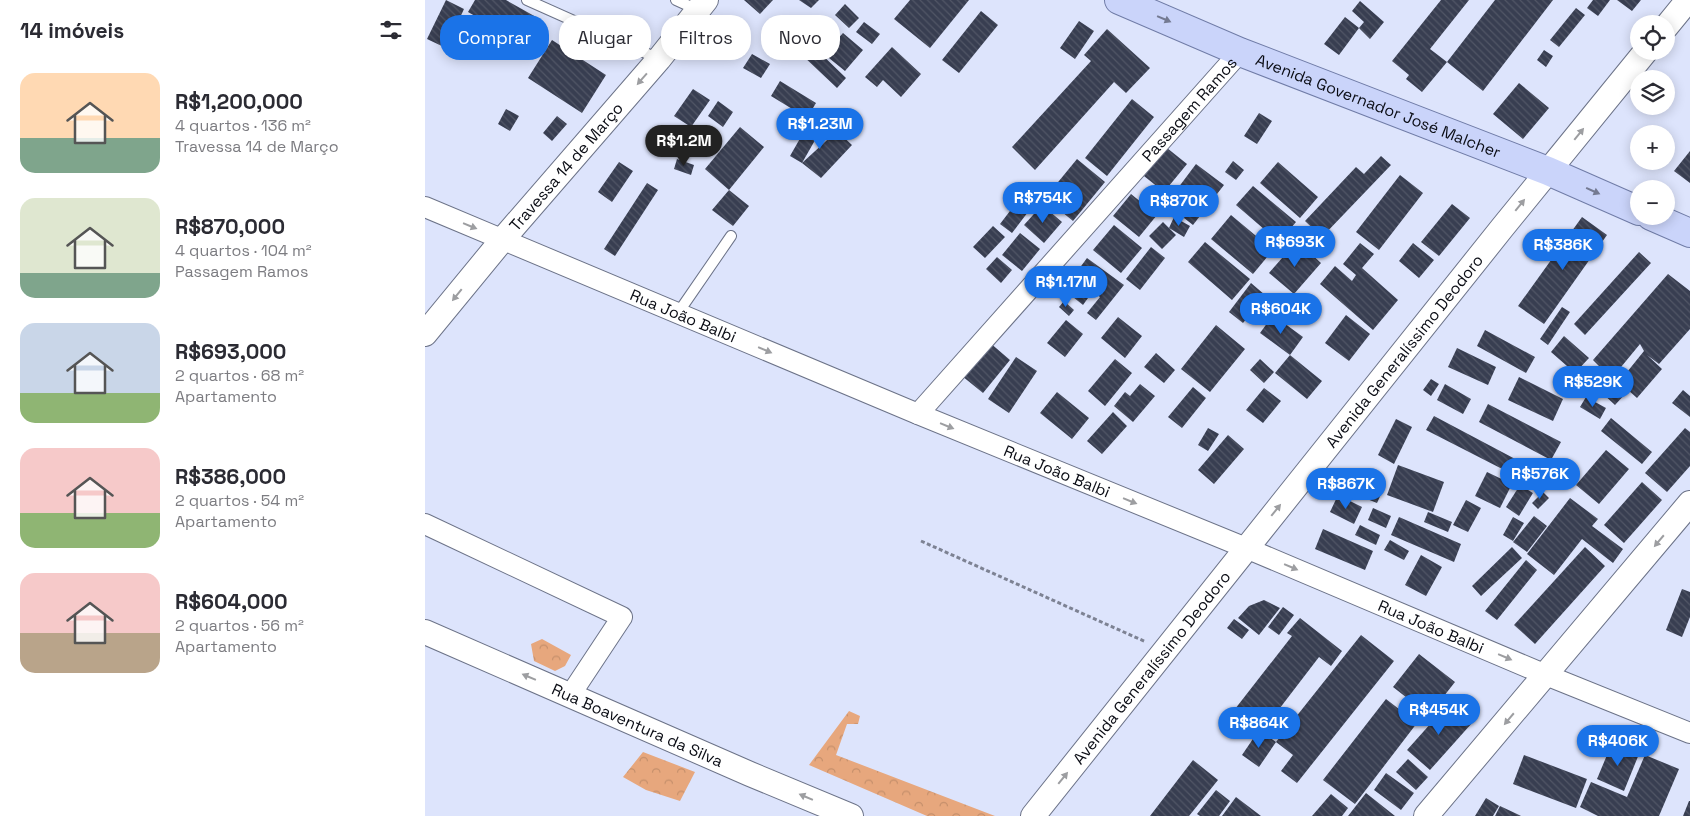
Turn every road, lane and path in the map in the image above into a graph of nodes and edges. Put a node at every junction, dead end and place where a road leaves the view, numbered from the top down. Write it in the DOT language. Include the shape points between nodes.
graph roads {
  1 [pos="527,0"];
  2 [pos="676,0"];
  3 [pos="1119,0"];
  4 [pos="1688,0"];
  5 [pos="702,5"];
  6 [pos="1675,16"];
  7 [pos="1240,52"];
  8 [pos="659,59"];
  9 [pos="1639,60"];
  10 [pos="1548,171"];
  11 [pos="425,207"];
  12 [pos="1630,207"];
  13 [pos="1672,225"];
  14 [pos="1690,233"];
  15 [pos="731,236"];
  16 [pos="503,239"];
  17 [pos="678,313"];
  18 [pos="425,334"];
  19 [pos="918,414"];
  20 [pos="1690,503"];
  21 [pos="425,524"];
  22 [pos="921,541"];
  23 [pos="1246,548"];
  24 [pos="425,632"];
  25 [pos="1165,651"];
  26 [pos="1546,675"];
  27 [pos="571,694"];
  28 [pos="1690,733"];
  29 [pos="851,816"];
  30 [pos="1033,816"];
  31 [pos="1426,816"];
  1 -- 8 [label="lane"];
  2 -- 5 [label="lane"];
  3 -- 7 [label="main road, Avenida Governador José Malcher, one-way"];
  4 -- 6 [label="street"];
  5 -- 8 [label="street, Travessa 14 de Março"];
  7 -- 10 [label="main road, Avenida Governador José Malcher"];
  7 -- 19 [label="street, Passagem Ramos"];
  8 -- 16 [label="street, Travessa 14 de Março, one-way"];
  10 -- 9 [label="street, Avenida Generalíssimo Deodoro, one-way"];
  10 -- 12 [label="main road, Avenida Governador José Malcher, one-way"];
  23 -- 10 [label="street, Avenida Generalíssimo Deodoro, one-way"];
  11 -- 16 [label="street, Rua João Balbi, one-way"];
  13 -- 14 [label="main road"];
  15 -- 17 [label="lane"];
  16 -- 17 [label="street, Rua João Balbi"];
  16 -- 18 [label="street, Travessa 14 de Março, one-way"];
  17 -- 19 [label="street, Rua João Balbi, one-way"];
  19 -- 23 [label="street, Rua João Balbi, one-way"];
  20 -- 26 [label="street, one-way"];
  21 -- 27 [label="street" via="622,617"];
  22 -- 25 [label="path"];
  23 -- 25 [label="street, Avenida Generalíssimo Deodoro"];
  23 -- 26 [label="street, Rua João Balbi, one-way"];
  27 -- 24 [label="street, Rua Boaventura da Silva, one-way"];
  30 -- 25 [label="street, Avenida Generalíssimo Deodoro, one-way"];
  26 -- 28 [label="street, Rua João Balbi"];
  26 -- 31 [label="street, one-way"];
  29 -- 27 [label="street, Rua Boaventura da Silva, one-way"];
}
